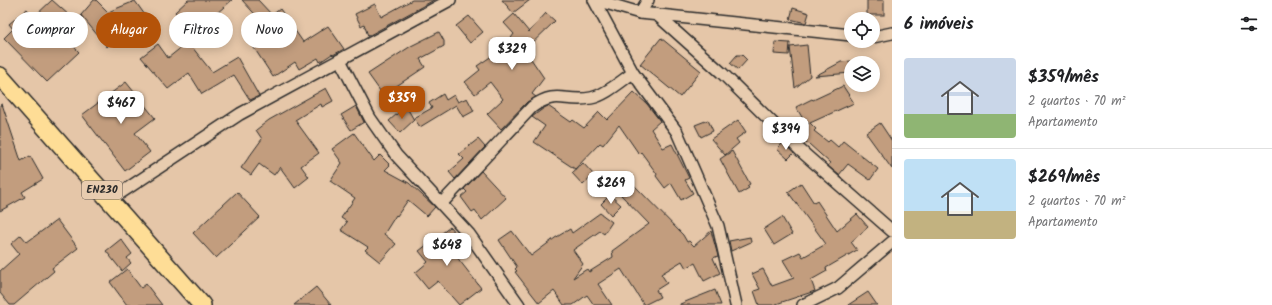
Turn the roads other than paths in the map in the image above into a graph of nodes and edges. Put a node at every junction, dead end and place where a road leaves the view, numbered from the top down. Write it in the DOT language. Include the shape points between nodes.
graph roads {
  1 [pos="450,0"];
  2 [pos="595,0"];
  3 [pos="648,0"];
  4 [pos="640,13"];
  5 [pos="656,14"];
  6 [pos="892,33"];
  7 [pos="844,34"];
  8 [pos="880,36"];
  9 [pos="340,60"];
  10 [pos="633,73"];
  11 [pos="0,76"];
  12 [pos="110,200"];
  13 [pos="442,203"];
  14 [pos="892,231"];
  15 [pos="892,242"];
  16 [pos="202,305"];
  17 [pos="519,305"];
  18 [pos="736,305"];
  19 [pos="803,305"];
  1 -- 9 [label="street"];
  2 -- 4 [label="street"];
  2 -- 10 [label="street"];
  3 -- 4 [label="street"];
  4 -- 5 [label="street"];
  5 -- 7 [label="street"];
  5 -- 14 [label="street" via="722,73 801,151"];
  6 -- 8 [label="street"];
  9 -- 12 [label="street" via="240,114"];
  9 -- 13 [label="street" via="370,118 396,155"];
  10 -- 13 [label="street" via="592,98 551,97 540,101"];
  10 -- 18 [label="street" via="677,132 698,177 718,226"];
  11 -- 12 [label="main road, EN230"];
  12 -- 16 [label="main road, EN230"];
  13 -- 17 [label="street" via="469,234"];
  15 -- 19 [label="street" via="838,288"];
}
